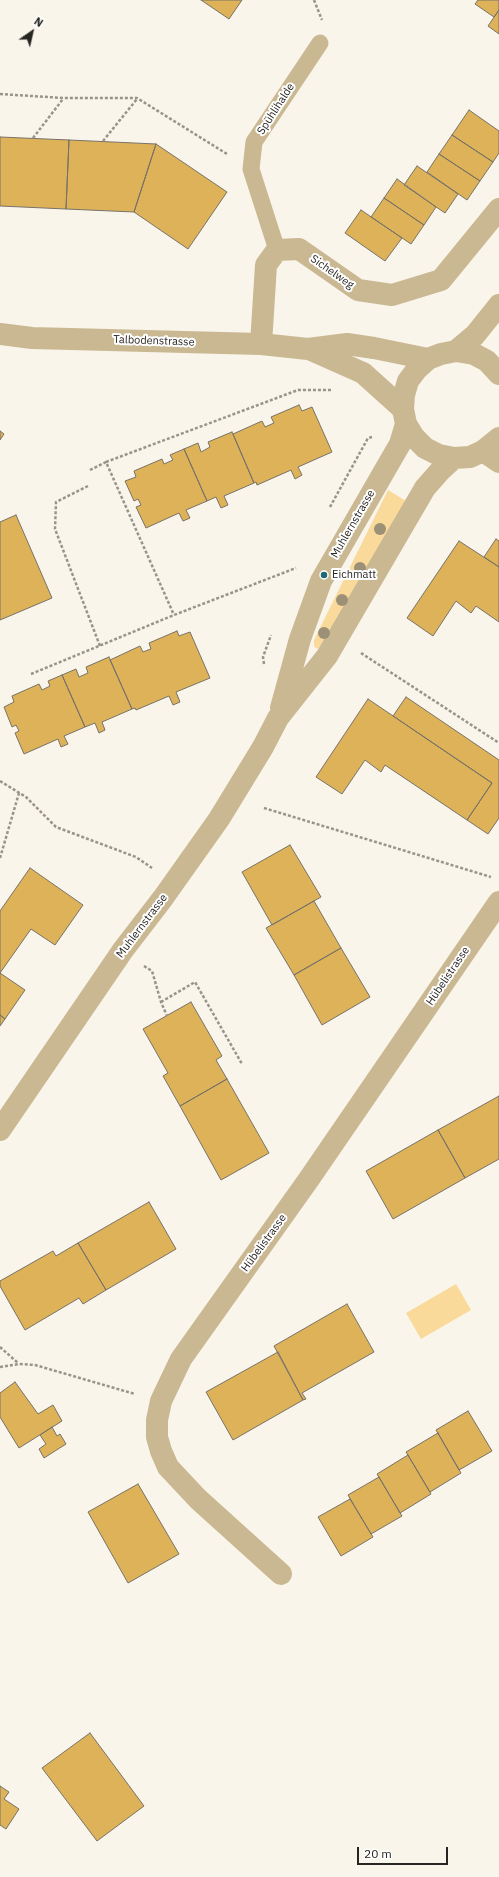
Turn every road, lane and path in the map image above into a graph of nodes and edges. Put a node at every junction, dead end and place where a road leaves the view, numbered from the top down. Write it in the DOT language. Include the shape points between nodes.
graph roads {
  1 [pos="320,43"];
  2 [pos="0,94"];
  3 [pos="63,98"];
  4 [pos="138,98"];
  5 [pos="33,138"];
  6 [pos="103,141"];
  7 [pos="251,170"];
  8 [pos="499,210"];
  9 [pos="277,250"];
  10 [pos="499,305"];
  11 [pos="0,334"];
  12 [pos="261,344"];
  13 [pos="308,349"];
  14 [pos="456,352"];
  15 [pos="428,360"];
  16 [pos="499,374"];
  17 [pos="334,390"];
  18 [pos="405,416"];
  19 [pos="499,438"];
  20 [pos="491,456"];
  21 [pos="454,458"];
  22 [pos="106,462"];
  23 [pos="90,470"];
  24 [pos="88,486"];
  25 [pos="301,570"];
  26 [pos="174,615"];
  27 [pos="100,646"];
  28 [pos="360,652"];
  29 [pos="31,674"];
  30 [pos="278,718"];
  31 [pos="499,743"];
  32 [pos="0,781"];
  33 [pos="19,793"];
  34 [pos="264,808"];
  35 [pos="0,858"];
  36 [pos="499,879"];
  37 [pos="174,883"];
  38 [pos="499,902"];
  39 [pos="123,950"];
  40 [pos="161,1002"];
  41 [pos="167,1016"];
  42 [pos="242,1064"];
  43 [pos="0,1130"];
  44 [pos="0,1347"];
  45 [pos="18,1364"];
  46 [pos="0,1367"];
  47 [pos="161,1401"];
  48 [pos="282,1574"];
  1 -- 7 [label="lane, Spühlihalde" via="254,142"];
  2 -- 3 [label="path"];
  3 -- 4 [label="path"];
  3 -- 5 [label="path"];
  4 -- 6 [label="path"];
  4 -- 7 [label="path"];
  7 -- 9 [label="lane, Spühlihalde"];
  8 -- 9 [label="street, Sichelweg" via="441,280 392,295 358,290 300,249"];
  9 -- 12 [label="street" via="266,265"];
  10 -- 14 [label="street" via="475,335"];
  11 -- 12 [label="street, Talbodenstrasse" via="32,338"];
  12 -- 13 [label="street, Talbodenstrasse"];
  13 -- 15 [label="street, Talbodenstrasse" via="347,344"];
  13 -- 18 [label="street, Talbodenstrasse" via="363,372"];
  14 -- 15 [label="street, Muhlernstrasse" via="441,354"];
  14 -- 16 [label="street, Muhlernstrasse" via="474,354 487,361"];
  15 -- 18 [label="street, Muhlernstrasse" via="408,381 404,395"];
  17 -- 22 [label="path" via="298,390"];
  18 -- 21 [label="street" via="414,437 425,448 439,455"];
  18 -- 30 [label="street, Muhlernstrasse" via="400,444 320,581 300,639"];
  19 -- 20 [label="street"];
  20 -- 21 [label="street"];
  21 -- 30 [label="street, Muhlernstrasse" via="425,488 327,656"];
  22 -- 23 [label="path"];
  22 -- 26 [label="path"];
  24 -- 27 [label="path" via="56,502 55,530"];
  25 -- 26 [label="path" via="296,568"];
  26 -- 27 [label="path"];
  27 -- 29 [label="path"];
  28 -- 31 [label="path"];
  30 -- 37 [label="street, Muhlernstrasse" via="236,792"];
  32 -- 33 [label="path"];
  33 -- 35 [label="path"];
  33 -- 37 [label="path" via="56,827 136,858"];
  34 -- 36 [label="path"];
  37 -- 39 [label="street, Muhlernstrasse"];
  38 -- 47 [label="street, Hübelistrasse" via="310,1179 181,1359"];
  39 -- 40 [label="path" via="152,971"];
  39 -- 43 [label="street, Muhlernstrasse"];
  40 -- 41 [label="path"];
  40 -- 42 [label="path" via="195,982"];
  44 -- 45 [label="path"];
  45 -- 46 [label="path"];
  45 -- 47 [label="path" via="44,1367"];
  47 -- 48 [label="street, Hübelistrasse" via="157,1437 168,1467 198,1499"];
}
